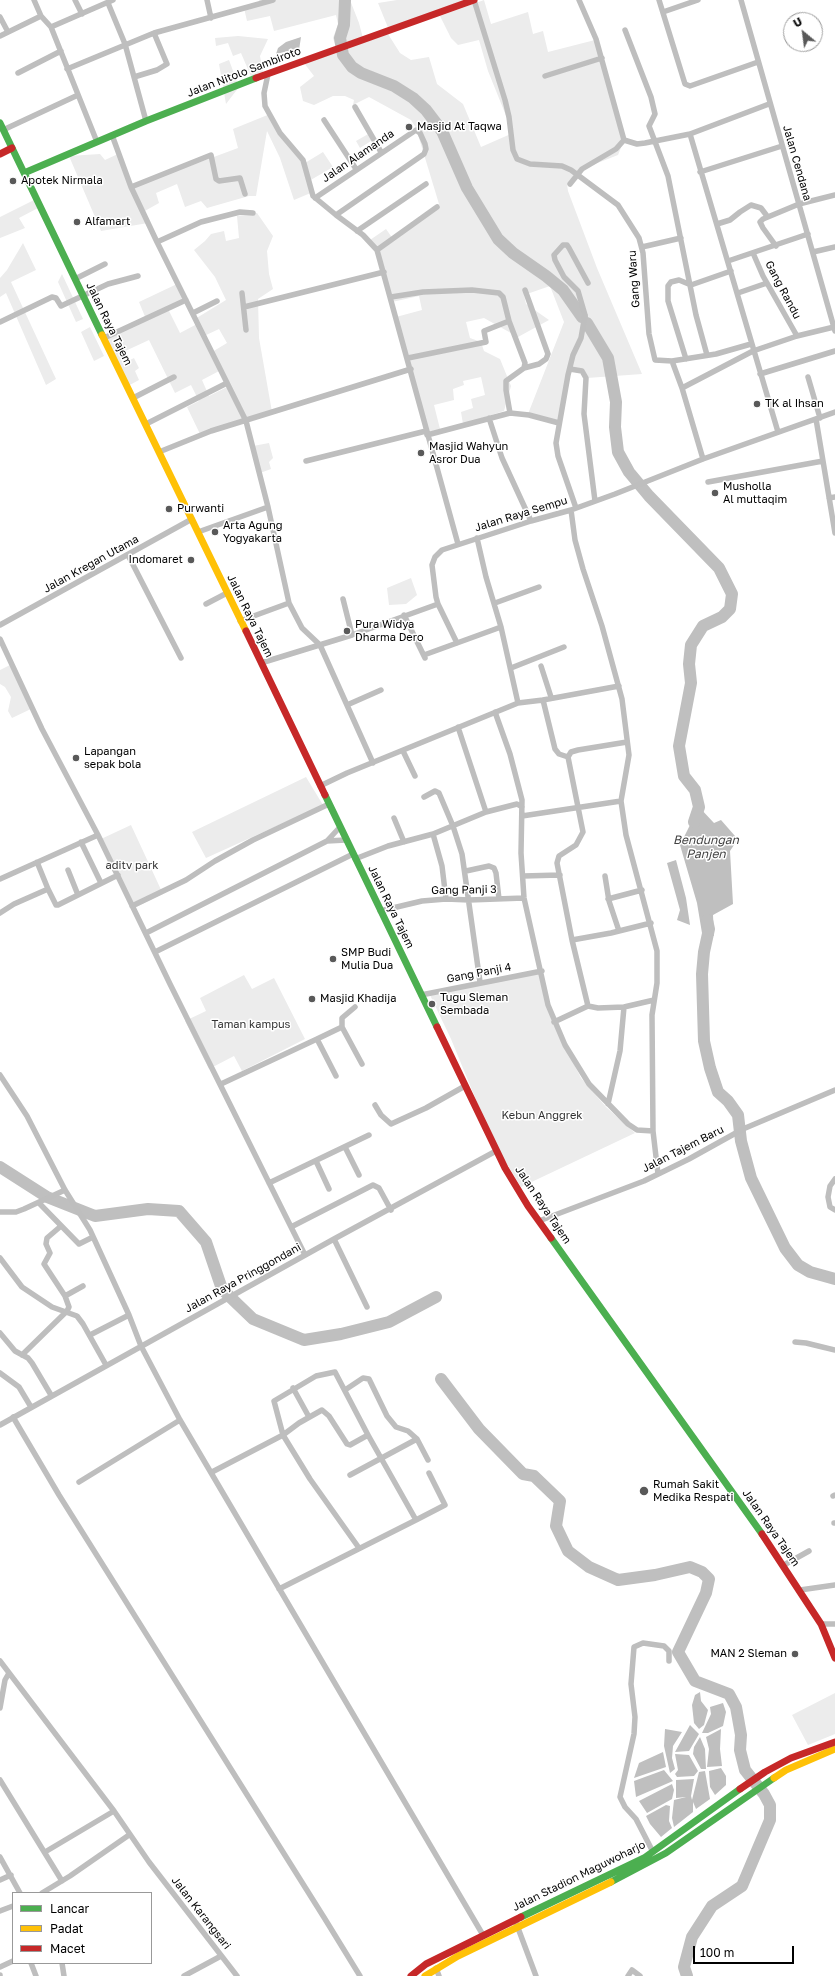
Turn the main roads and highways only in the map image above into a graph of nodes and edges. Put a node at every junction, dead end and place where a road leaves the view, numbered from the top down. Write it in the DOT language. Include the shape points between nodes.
graph roads {
  1 [pos="474,0"];
  2 [pos="2,126"];
  3 [pos="12,148"];
  4 [pos="0,154"];
  5 [pos="24,173"];
  6 [pos="835,1658"];
  7 [pos="835,1742"];
  8 [pos="835,1750"];
  9 [pos="800,1754"];
  10 [pos="802,1762"];
  11 [pos="411,1976"];
  12 [pos="425,1976"];
  1 -- 5 [label="main road, Jalan Nitolo Sambiroto" via="268,74 146,121"];
  2 -- 3 [label="main road, Jalan Raya Tajem"];
  3 -- 4 [label="main road"];
  3 -- 5 [label="main road, Jalan Raya Tajem"];
  5 -- 6 [label="main road, Jalan Raya Tajem" via="496,1151 539,1221 784,1565 821,1624"];
  7 -- 9 [label="main road, Jalan Stadion Maguwoharjo"];
  8 -- 10 [label="main road, Jalan Stadion Maguwoharjo"];
  9 -- 10 [label="main road"];
  9 -- 11 [label="main road, Jalan Stadion Maguwoharjo" via="743,1787 653,1852 426,1964"];
  10 -- 12 [label="main road, Jalan Stadion Maguwoharjo" via="768,1781 642,1867 436,1968"];
}
